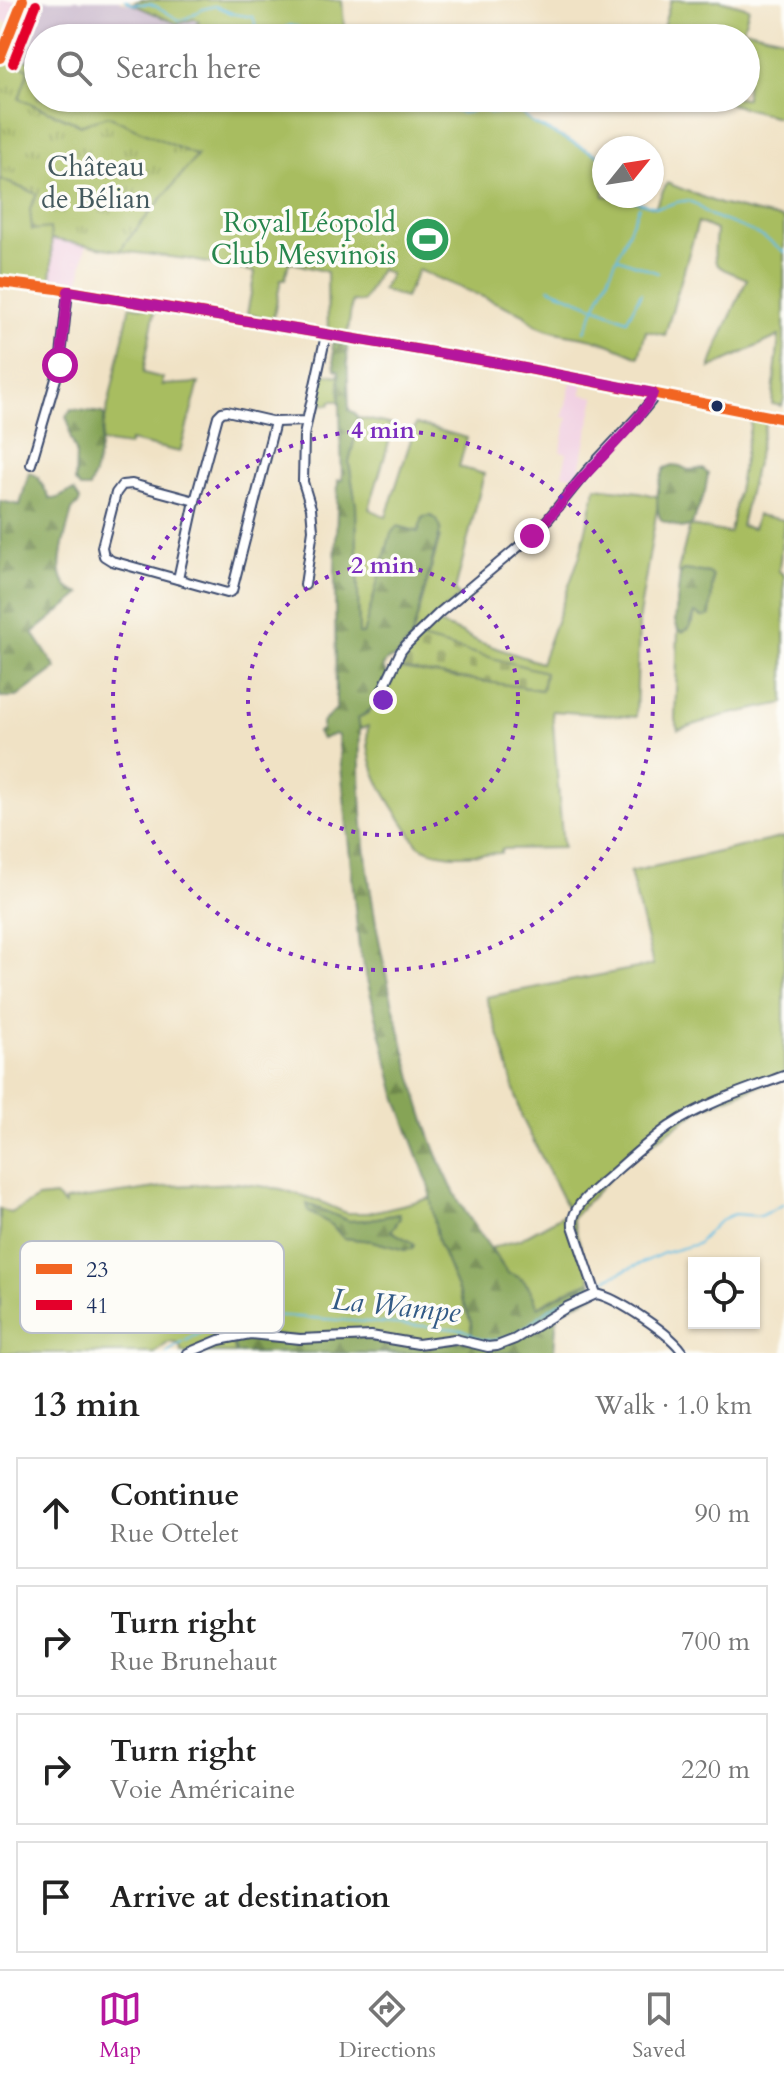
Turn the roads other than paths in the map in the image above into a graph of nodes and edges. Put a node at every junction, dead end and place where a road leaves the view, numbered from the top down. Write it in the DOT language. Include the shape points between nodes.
graph roads {
  1 [pos="23,0"];
  2 [pos="0,58"];
  3 [pos="0,282"];
  4 [pos="68,291"];
  5 [pos="326,335"];
  6 [pos="653,393"];
  7 [pos="784,419"];
  8 [pos="307,421"];
  9 [pos="275,422"];
  10 [pos="31,464"];
  11 [pos="195,501"];
  12 [pos="178,579"];
  13 [pos="305,585"];
  14 [pos="380,695"];
  15 [pos="784,1076"];
  16 [pos="594,1288"];
  17 [pos="188,1353"];
  18 [pos="683,1353"];
  1 -- 2 [label="main road"];
  3 -- 4 [label="street"];
  4 -- 5 [label="street"];
  4 -- 10 [label="street" via="60,365"];
  5 -- 6 [label="street"];
  5 -- 8 [label="street"];
  6 -- 7 [label="street"];
  6 -- 14 [label="street" via="540,529 406,645"];
  8 -- 9 [label="street"];
  8 -- 13 [label="street" via="303,482 313,530"];
  9 -- 11 [label="street" via="220,414"];
  9 -- 12 [label="street" via="233,588 227,593"];
  11 -- 12 [label="street"];
  11 -- 12 [label="street" via="122,485 102,547 109,560"];
  15 -- 16 [label="street" via="672,1125 577,1207 573,1226"];
  16 -- 17 [label="street" via="497,1346 455,1339 418,1344 371,1336 300,1339 250,1334"];
  16 -- 18 [label="street" via="675,1342"];
}
